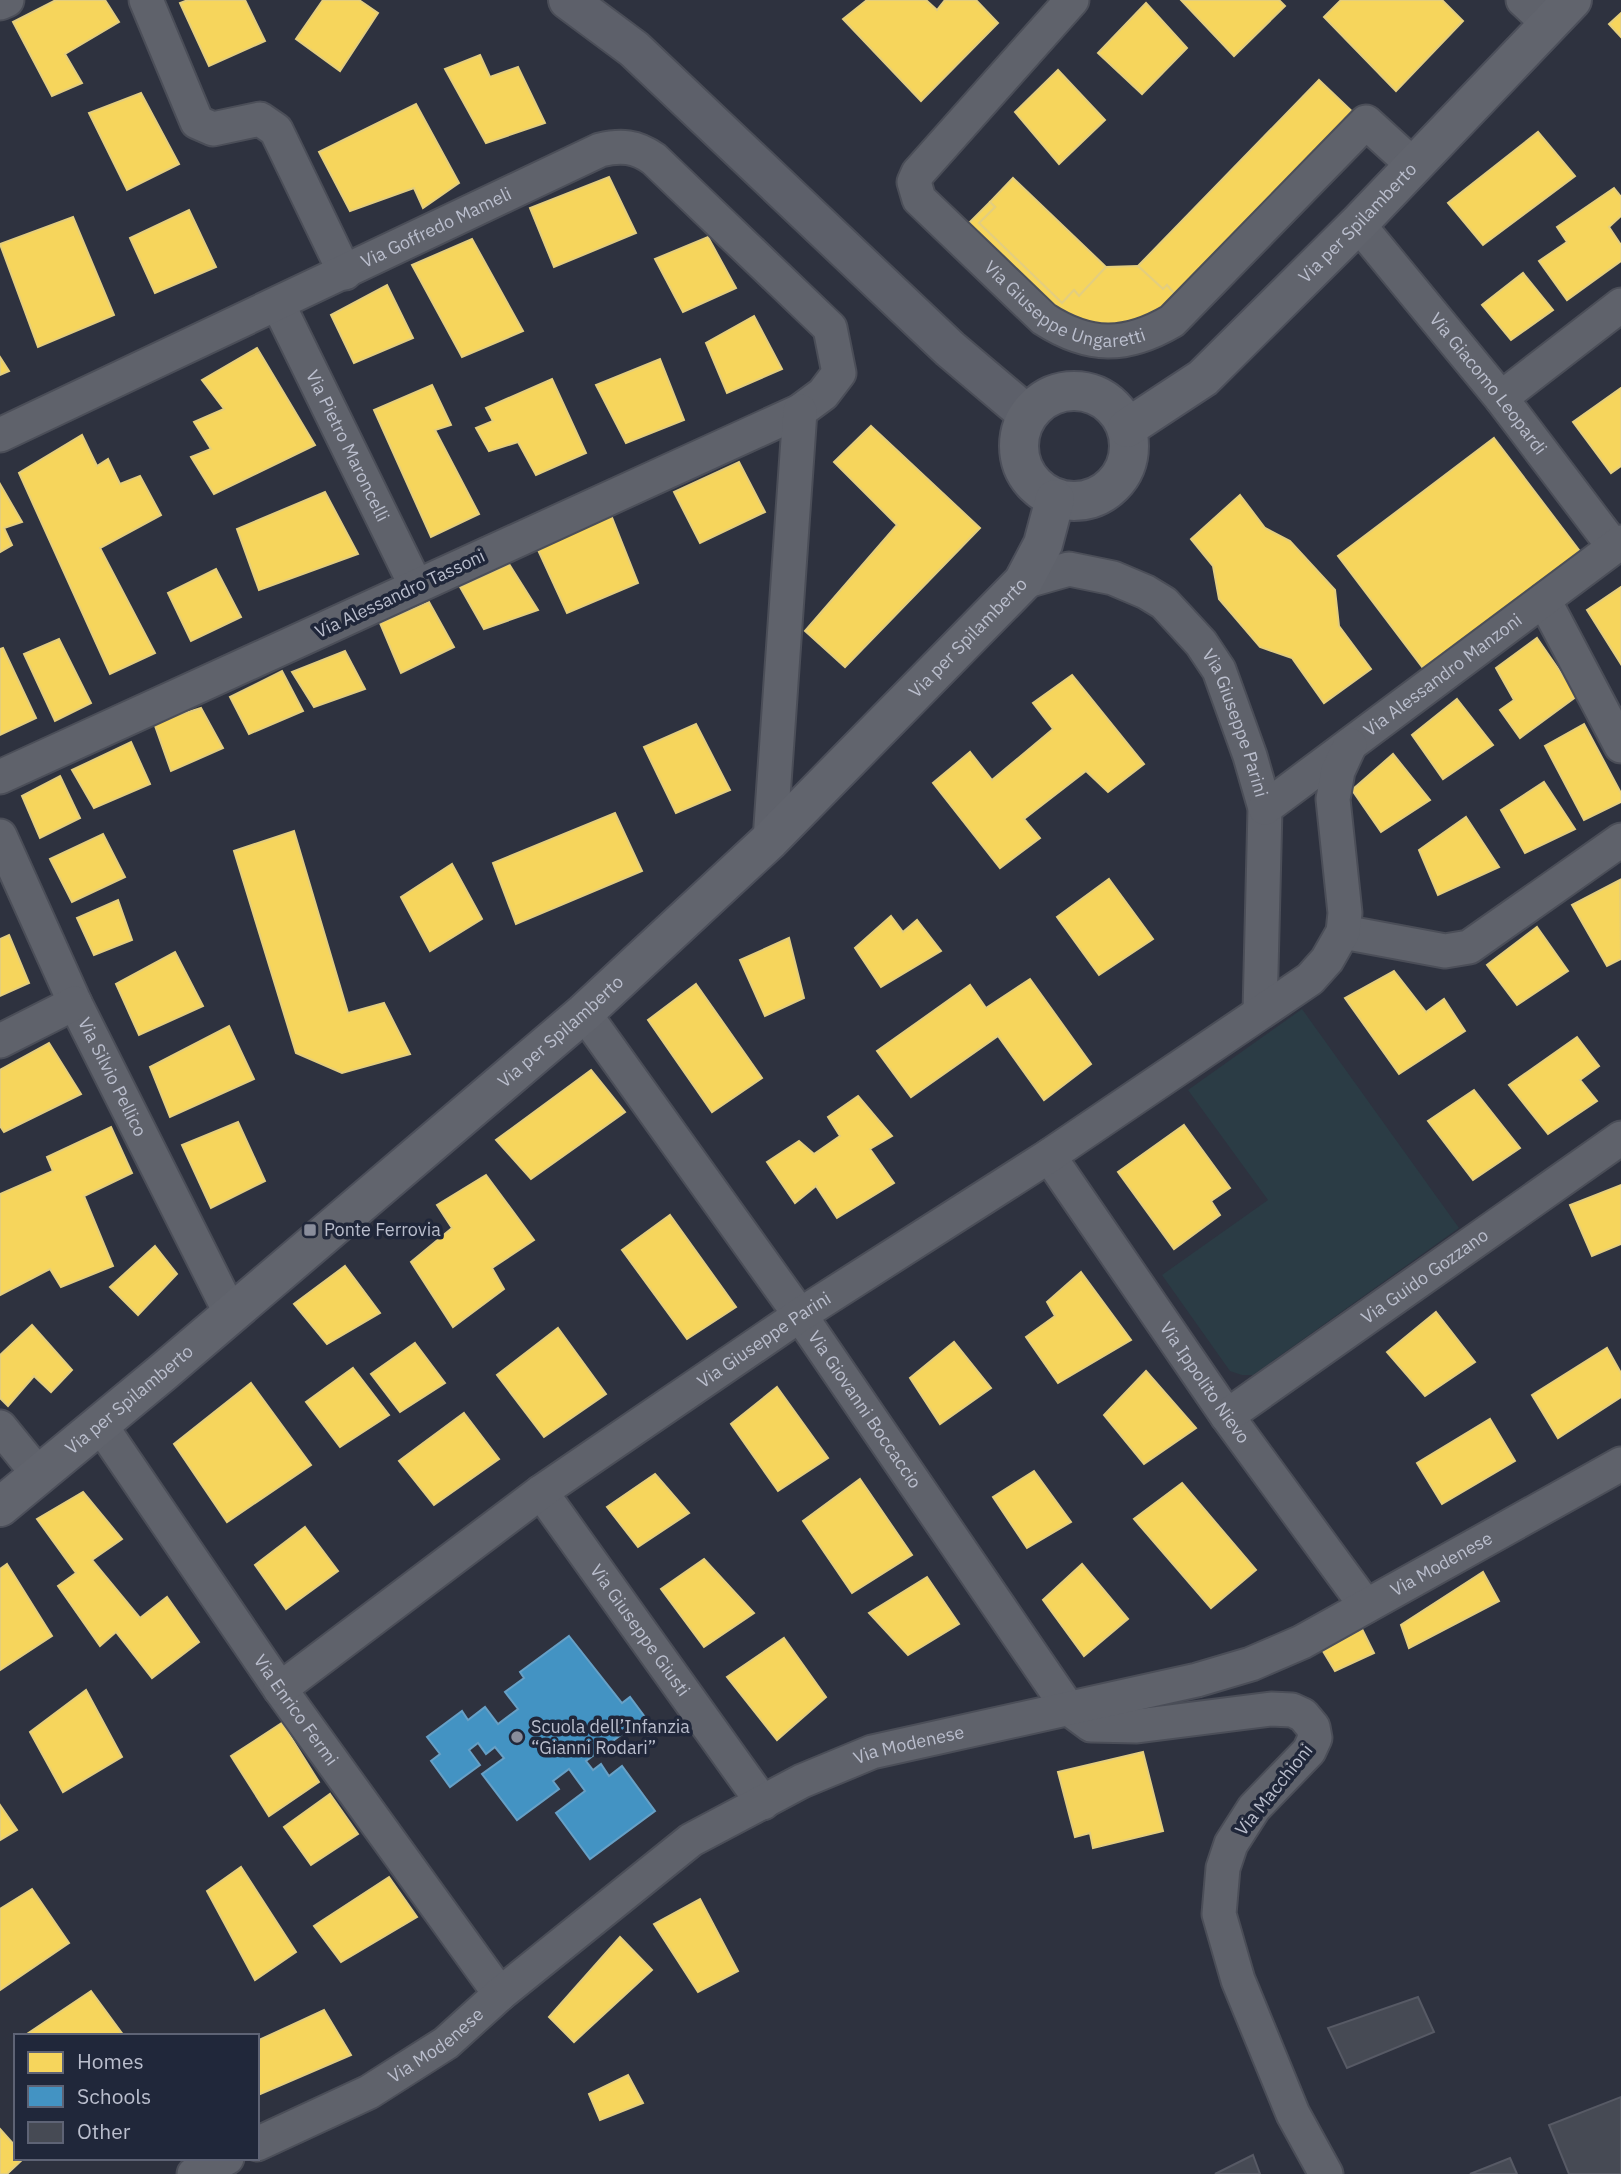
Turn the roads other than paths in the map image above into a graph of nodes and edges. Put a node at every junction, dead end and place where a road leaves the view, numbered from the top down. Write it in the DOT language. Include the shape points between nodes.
graph roads {
  1 [pos="7,0"];
  2 [pos="146,0"];
  3 [pos="568,0"];
  4 [pos="0,3"];
  5 [pos="1057,5"];
  6 [pos="1548,8"];
  7 [pos="1413,165"];
  8 [pos="1359,224"];
  9 [pos="345,273"];
  10 [pos="278,304"];
  11 [pos="1621,305"];
  12 [pos="830,328"];
  13 [pos="1501,398"];
  14 [pos="800,411"];
  15 [pos="1028,415"];
  16 [pos="1127,428"];
  17 [pos="0,435"];
  18 [pos="1055,499"];
  19 [pos="1618,545"];
  20 [pos="1023,582"];
  21 [pos="416,586"];
  22 [pos="1544,600"];
  23 [pos="1350,745"];
  24 [pos="1621,746"];
  25 [pos="0,777"];
  26 [pos="1265,808"];
  27 [pos="0,836"];
  28 [pos="770,840"];
  29 [pos="1621,840"];
  30 [pos="1343,932"];
  31 [pos="75,1003"];
  32 [pos="1260,1012"];
  33 [pos="584,1013"];
  34 [pos="0,1041"];
  35 [pos="1621,1138"];
  36 [pos="1049,1156"];
  37 [pos="231,1314"];
  38 [pos="800,1315"];
  39 [pos="1227,1416"];
  40 [pos="99,1423"];
  41 [pos="0,1427"];
  42 [pos="1621,1464"];
  43 [pos="38,1475"];
  44 [pos="541,1492"];
  45 [pos="0,1507"];
  46 [pos="1366,1606"];
  47 [pos="280,1689"];
  48 [pos="1068,1707"];
  49 [pos="763,1803"];
  50 [pos="499,1994"];
  51 [pos="259,2143"];
  52 [pos="224,2160"];
  53 [pos="194,2174"];
  54 [pos="1326,2174"];
  1 -- 4 [label="street"];
  2 -- 9 [label="street" via="197,122 213,129 260,119 276,130"];
  3 -- 15 [label="main road" via="634,49 950,349"];
  5 -- 7 [label="street, Via Giuseppe Ungaretti" via="914,182 919,199 1061,330 1108,342 1132,340 1172,321 1366,122"];
  6 -- 7 [label="main road, Via per Spilamberto"];
  7 -- 8 [label="main road, Via per Spilamberto"];
  8 -- 13 [label="street, Via Giacomo Leopardi"];
  8 -- 16 [label="main road, Via per Spilamberto" via="1203,378"];
  9 -- 10 [label="street, Via Goffredo Mameli"];
  9 -- 12 [label="street, Via Goffredo Mameli" via="600,150 628,147 654,159"];
  10 -- 17 [label="street, Via Goffredo Mameli"];
  10 -- 21 [label="street, Via Pietro Maroncelli"];
  11 -- 13 [label="street"];
  12 -- 14 [label="street, Via Alessandro Tassoni" via="839,373 823,394"];
  13 -- 19 [label="street, Via Giacomo Leopardi"];
  14 -- 21 [label="street, Via Alessandro Tassoni"];
  14 -- 28 [label="street"];
  15 -- 16 [label="main road" via="1042,400 1061,392 1082,391 1101,397 1117,410"];
  15 -- 18 [label="main road" via="1018,446 1021,463 1028,478"];
  16 -- 18 [label="main road" via="1128,464 1119,480 1090,500"];
  18 -- 20 [label="main road, Via per Spilamberto" via="1043,544"];
  19 -- 22 [label="street, Via Alessandro Manzoni"];
  20 -- 26 [label="street, Via Giuseppe Parini" via="1069,569 1113,578 1164,604 1219,670"];
  20 -- 28 [label="main road, Via per Spilamberto"];
  21 -- 25 [label="street, Via Alessandro Tassoni"];
  22 -- 23 [label="street, Via Alessandro Manzoni"];
  22 -- 24 [label="street"];
  23 -- 26 [label="street, Via Alessandro Manzoni"];
  23 -- 30 [label="street" via="1332,799 1345,913"];
  26 -- 32 [label="street, Via Giuseppe Parini"];
  27 -- 31 [label="street, Via Silvio Pellico"];
  28 -- 33 [label="main road, Via per Spilamberto"];
  29 -- 30 [label="street" via="1469,947 1445,951"];
  30 -- 32 [label="street, Via Giuseppe Parini" via="1310,979"];
  31 -- 34 [label="street"];
  31 -- 37 [label="street, Via Silvio Pellico"];
  32 -- 36 [label="street, Via Giuseppe Parini"];
  33 -- 37 [label="main road, Via per Spilamberto"];
  33 -- 38 [label="street, Via Giovanni Boccaccio"];
  35 -- 39 [label="street, Via Guido Gozzano"];
  36 -- 38 [label="street, Via Giuseppe Parini"];
  36 -- 39 [label="street, Via Ippolito Nievo"];
  37 -- 40 [label="main road, Via per Spilamberto"];
  38 -- 44 [label="street, Via Giuseppe Parini"];
  38 -- 48 [label="street, Via Giovanni Boccaccio"];
  39 -- 46 [label="street, Via Ippolito Nievo"];
  40 -- 43 [label="main road, Via per Spilamberto"];
  40 -- 47 [label="street, Via Enrico Fermi"];
  41 -- 43 [label="street"];
  42 -- 46 [label="street, Via Modenese"];
  43 -- 45 [label="main road, Via per Spilamberto"];
  44 -- 47 [label="street, Via Giuseppe Parini"];
  44 -- 49 [label="street, Via Giuseppe Giusti"];
  46 -- 48 [label="street, Via Modenese" via="1303,1642 1251,1664"];
  47 -- 50 [label="street, Via Enrico Fermi"];
  48 -- 49 [label="street, Via Modenese" via="872,1752 822,1771"];
  48 -- 54 [label="street, Via Macchioni" via="1091,1725 1137,1726 1271,1709 1303,1714 1314,1727 1310,1751 1254,1808 1231,1844 1223,1868 1219,1914 1238,1980 1288,2102"];
  49 -- 50 [label="street, Via Modenese" via="691,1840"];
  50 -- 51 [label="street, Via Modenese" via="446,2043 369,2092"];
  52 -- 53 [label="street"];
}
